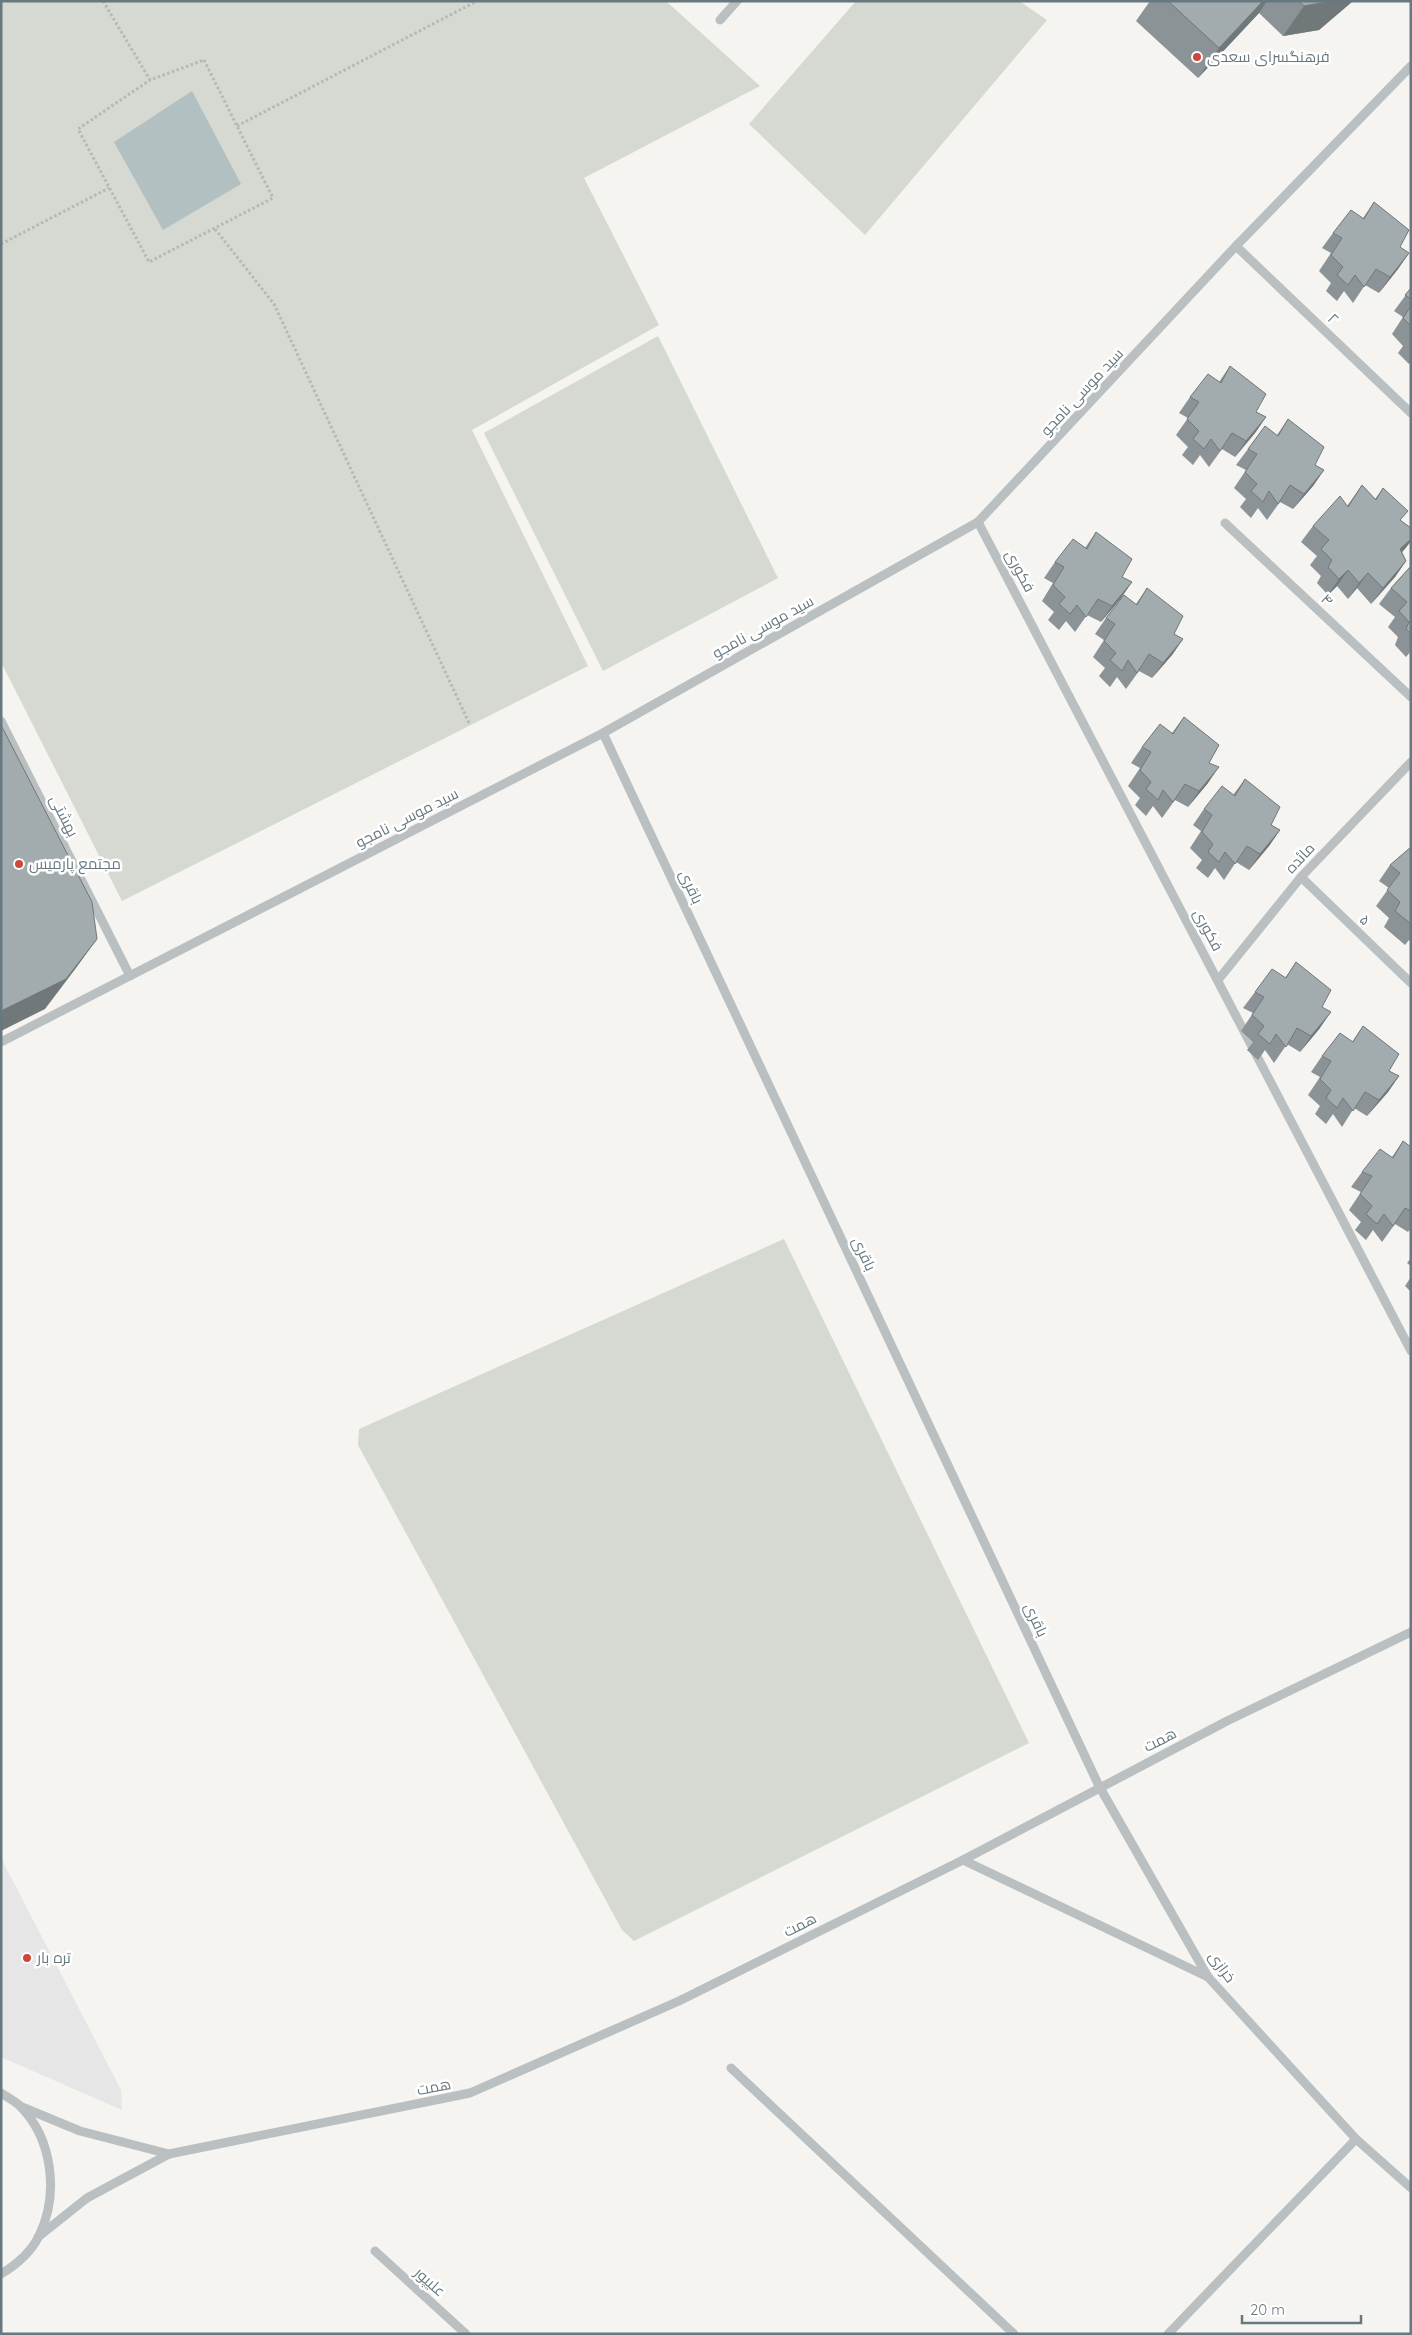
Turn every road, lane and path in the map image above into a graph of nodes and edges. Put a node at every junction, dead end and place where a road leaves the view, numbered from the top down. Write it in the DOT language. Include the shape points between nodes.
graph roads {
  1 [pos="103,1"];
  2 [pos="477,1"];
  3 [pos="737,1"];
  4 [pos="720,20"];
  5 [pos="1411,66"];
  6 [pos="150,80"];
  7 [pos="237,126"];
  8 [pos="109,188"];
  9 [pos="215,229"];
  10 [pos="1,244"];
  11 [pos="1236,246"];
  12 [pos="1411,413"];
  13 [pos="978,522"];
  14 [pos="1224,523"];
  15 [pos="1411,696"];
  16 [pos="1,721"];
  17 [pos="470,725"];
  18 [pos="603,733"];
  19 [pos="1411,762"];
  20 [pos="1301,877"];
  21 [pos="130,976"];
  22 [pos="1218,980"];
  23 [pos="1411,983"];
  24 [pos="1,1042"];
  25 [pos="1411,1351"];
  26 [pos="1411,1632"];
  27 [pos="1099,1786"];
  28 [pos="963,1860"];
  29 [pos="1208,1977"];
  30 [pos="731,2068"];
  31 [pos="1,2093"];
  32 [pos="20,2106"];
  33 [pos="1356,2139"];
  34 [pos="169,2154"];
  35 [pos="1411,2188"];
  36 [pos="38,2236"];
  37 [pos="375,2251"];
  38 [pos="17,2264"];
  39 [pos="1,2274"];
  40 [pos="1,2280"];
  41 [pos="466,2334"];
  42 [pos="1014,2334"];
  43 [pos="1168,2334"];
  1 -- 6 [label="path"];
  2 -- 7 [label="path"];
  3 -- 4 [label="street"];
  5 -- 11 [label="street, سید موسی نامجو"];
  6 -- 7 [label="path" via="204,60"];
  6 -- 8 [label="path" via="78,130"];
  7 -- 9 [label="path" via="273,198"];
  8 -- 9 [label="path" via="149,262"];
  8 -- 10 [label="path"];
  9 -- 17 [label="path" via="274,304"];
  11 -- 12 [label="street, ۲"];
  11 -- 13 [label="street, سید موسی نامجو"];
  13 -- 18 [label="street, سید موسی نامجو"];
  13 -- 22 [label="street, فکوری"];
  14 -- 15 [label="street, ۴"];
  16 -- 21 [label="street, بهشتی"];
  18 -- 21 [label="street, سید موسی نامجو"];
  18 -- 27 [label="street, باقری"];
  19 -- 20 [label="street, مائده"];
  20 -- 22 [label="street, مائده"];
  20 -- 23 [label="street, ۵"];
  21 -- 24 [label="street, سید موسی نامجو"];
  22 -- 25 [label="street, فکوری"];
  26 -- 27 [label="street, همت"];
  27 -- 28 [label="street, همت"];
  27 -- 29 [label="street, خرازی"];
  28 -- 29 [label="street"];
  28 -- 34 [label="street, همت" via="679,2001 470,2093"];
  29 -- 33 [label="street, خرازی"];
  30 -- 42 [label="street"];
  31 -- 32 [label="street"];
  32 -- 34 [label="street" via="80,2131"];
  32 -- 36 [label="street" via="40,2136 50,2169 50,2204"];
  33 -- 35 [label="street, خرازی"];
  33 -- 43 [label="street"];
  34 -- 36 [label="street" via="87,2198"];
  36 -- 38 [label="street"];
  37 -- 41 [label="street, علیپور"];
  38 -- 39 [label="street"];
  38 -- 40 [label="street"];
}
